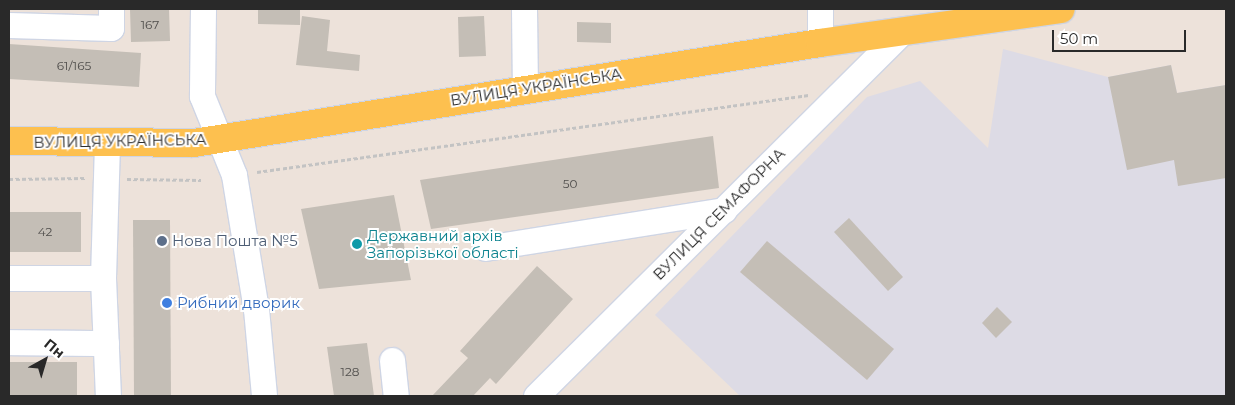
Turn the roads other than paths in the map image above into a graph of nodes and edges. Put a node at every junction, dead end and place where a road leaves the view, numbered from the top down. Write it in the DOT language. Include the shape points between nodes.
graph roads {
  1 [pos="111,9"];
  2 [pos="203,9"];
  3 [pos="524,9"];
  4 [pos="820,9"];
  5 [pos="1061,9"];
  6 [pos="9,26"];
  7 [pos="902,32"];
  8 [pos="820,42"];
  9 [pos="526,89"];
  10 [pos="219,139"];
  11 [pos="9,141"];
  12 [pos="107,142"];
  13 [pos="724,210"];
  14 [pos="485,248"];
  15 [pos="9,278"];
  16 [pos="103,278"];
  17 [pos="9,342"];
  18 [pos="106,343"];
  19 [pos="392,360"];
  20 [pos="108,396"];
  21 [pos="264,396"];
  22 [pos="396,396"];
  23 [pos="536,396"];
  1 -- 6 [label="street" via="111,28"];
  2 -- 10 [label="street" via="202,96"];
  3 -- 9 [label="street"];
  4 -- 8 [label="street"];
  5 -- 7 [label="main road, ВУЛИЦЯ УКРАЇНСЬКА"];
  7 -- 8 [label="main road, ВУЛИЦЯ УКРАЇНСЬКА"];
  7 -- 13 [label="street, ВУЛИЦЯ СЕМАФОРНА"];
  8 -- 9 [label="main road, ВУЛИЦЯ УКРАЇНСЬКА"];
  9 -- 10 [label="main road, ВУЛИЦЯ УКРАЇНСЬКА"];
  10 -- 12 [label="main road, ВУЛИЦЯ УКРАЇНСЬКА" via="194,143"];
  10 -- 21 [label="street" via="234,175 256,309"];
  11 -- 12 [label="main road, ВУЛИЦЯ УКРАЇНСЬКА"];
  12 -- 16 [label="street"];
  13 -- 14 [label="street"];
  13 -- 23 [label="street, ВУЛИЦЯ СЕМАФОРНА"];
  15 -- 16 [label="street"];
  16 -- 18 [label="street"];
  17 -- 18 [label="street"];
  18 -- 20 [label="street"];
  19 -- 22 [label="street"];
}
